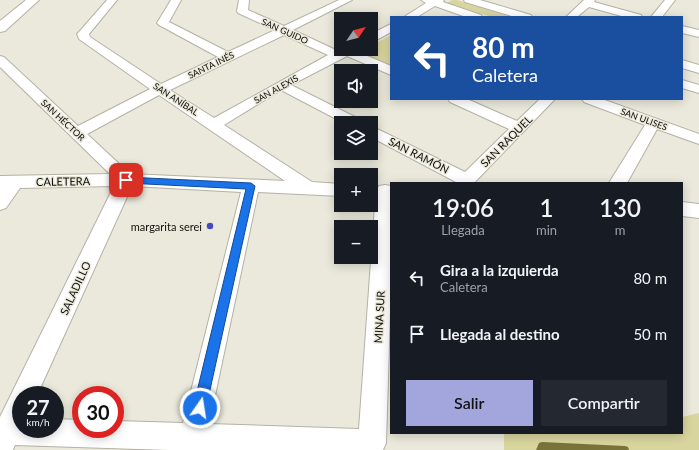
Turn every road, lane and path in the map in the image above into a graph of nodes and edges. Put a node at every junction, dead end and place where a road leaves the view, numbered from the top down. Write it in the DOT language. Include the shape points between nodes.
graph roads {
  1 [pos="33,0"];
  2 [pos="112,0"];
  3 [pos="176,0"];
  4 [pos="244,0"];
  5 [pos="320,0"];
  6 [pos="469,0"];
  7 [pos="670,0"];
  8 [pos="433,1"];
  9 [pos="573,2"];
  10 [pos="342,3"];
  11 [pos="588,3"];
  12 [pos="410,16"];
  13 [pos="474,16"];
  14 [pos="524,16"];
  15 [pos="572,16"];
  16 [pos="634,16"];
  17 [pos="657,16"];
  18 [pos="0,28"];
  19 [pos="390,28"];
  20 [pos="683,29"];
  21 [pos="284,30"];
  22 [pos="699,34"];
  23 [pos="378,35"];
  24 [pos="334,47"];
  25 [pos="339,56"];
  26 [pos="356,56"];
  27 [pos="228,57"];
  28 [pos="0,60"];
  29 [pos="683,64"];
  30 [pos="699,69"];
  31 [pos="390,71"];
  32 [pos="683,84"];
  33 [pos="281,85"];
  34 [pos="161,89"];
  35 [pos="699,90"];
  36 [pos="457,100"];
  37 [pos="547,100"];
  38 [pos="592,100"];
  39 [pos="342,116"];
  40 [pos="654,122"];
  41 [pos="214,124"];
  42 [pos="520,128"];
  43 [pos="76,133"];
  44 [pos="378,135"];
  45 [pos="699,139"];
  46 [pos="126,180"];
  47 [pos="466,181"];
  48 [pos="8,182"];
  49 [pos="619,182"];
  50 [pos="251,186"];
  51 [pos="309,189"];
  52 [pos="334,190"];
  53 [pos="382,191"];
  54 [pos="0,203"];
  55 [pos="683,209"];
  56 [pos="699,211"];
  57 [pos="384,373"];
  58 [pos="28,386"];
  59 [pos="12,422"];
  60 [pos="193,437"];
  61 [pos="4,439"];
  1 -- 18 [label="main road"];
  2 -- 34 [label="street, SAN ANÍBAL" via="83,37"];
  3 -- 27 [label="street" via="163,22"];
  4 -- 21 [label="street, SAN GUIDO" via="242,11"];
  5 -- 10 [label="street"];
  6 -- 14 [label="street"];
  7 -- 17 [label="street"];
  8 -- 12 [label="street"];
  8 -- 13 [label="street"];
  9 -- 11 [label="street"];
  10 -- 21 [label="street, SANTA INÉS"];
  11 -- 15 [label="street"];
  11 -- 16 [label="street"];
  19 -- 23 [label="street"];
  20 -- 22 [label="street"];
  21 -- 24 [label="street, SAN GUIDO"];
  21 -- 27 [label="street, SANTA INÉS"];
  25 -- 33 [label="street, SAN ALEXIS"];
  26 -- 31 [label="street, SAN GUIDO"];
  27 -- 34 [label="street, SANTA INÉS"];
  28 -- 43 [label="street, SAN HÉCTOR"];
  29 -- 30 [label="street"];
  32 -- 35 [label="street"];
  33 -- 39 [label="street"];
  33 -- 41 [label="street, SAN ALEXIS"];
  34 -- 41 [label="street, SAN ANÍBAL"];
  34 -- 43 [label="street, SANTA INÉS"];
  36 -- 42 [label="street"];
  37 -- 42 [label="street, SAN RAQUEL"];
  38 -- 40 [label="street, SAN ULISES"];
  40 -- 45 [label="street, SAN ULISES"];
  40 -- 49 [label="street"];
  41 -- 51 [label="street, SAN ANÍBAL"];
  42 -- 47 [label="street, SAN RAQUEL"];
  43 -- 46 [label="street, SAN HÉCTOR"];
  44 -- 47 [label="street, SAN RAMÓN"];
  46 -- 48 [label="street, CALETERA"];
  46 -- 50 [label="street, CALETERA"];
  46 -- 58 [label="street, SALADILLO"];
  48 -- 54 [label="street"];
  50 -- 51 [label="street, CALETERA"];
  50 -- 60 [label="street"];
  51 -- 52 [label="street, CALETERA"];
  53 -- 57 [label="street, MINA SUR"];
  55 -- 56 [label="street"];
  57 -- 60 [label="street, MINA SUR" via="372,443"];
  59 -- 61 [label="street"];
  60 -- 61 [label="street"];
}
